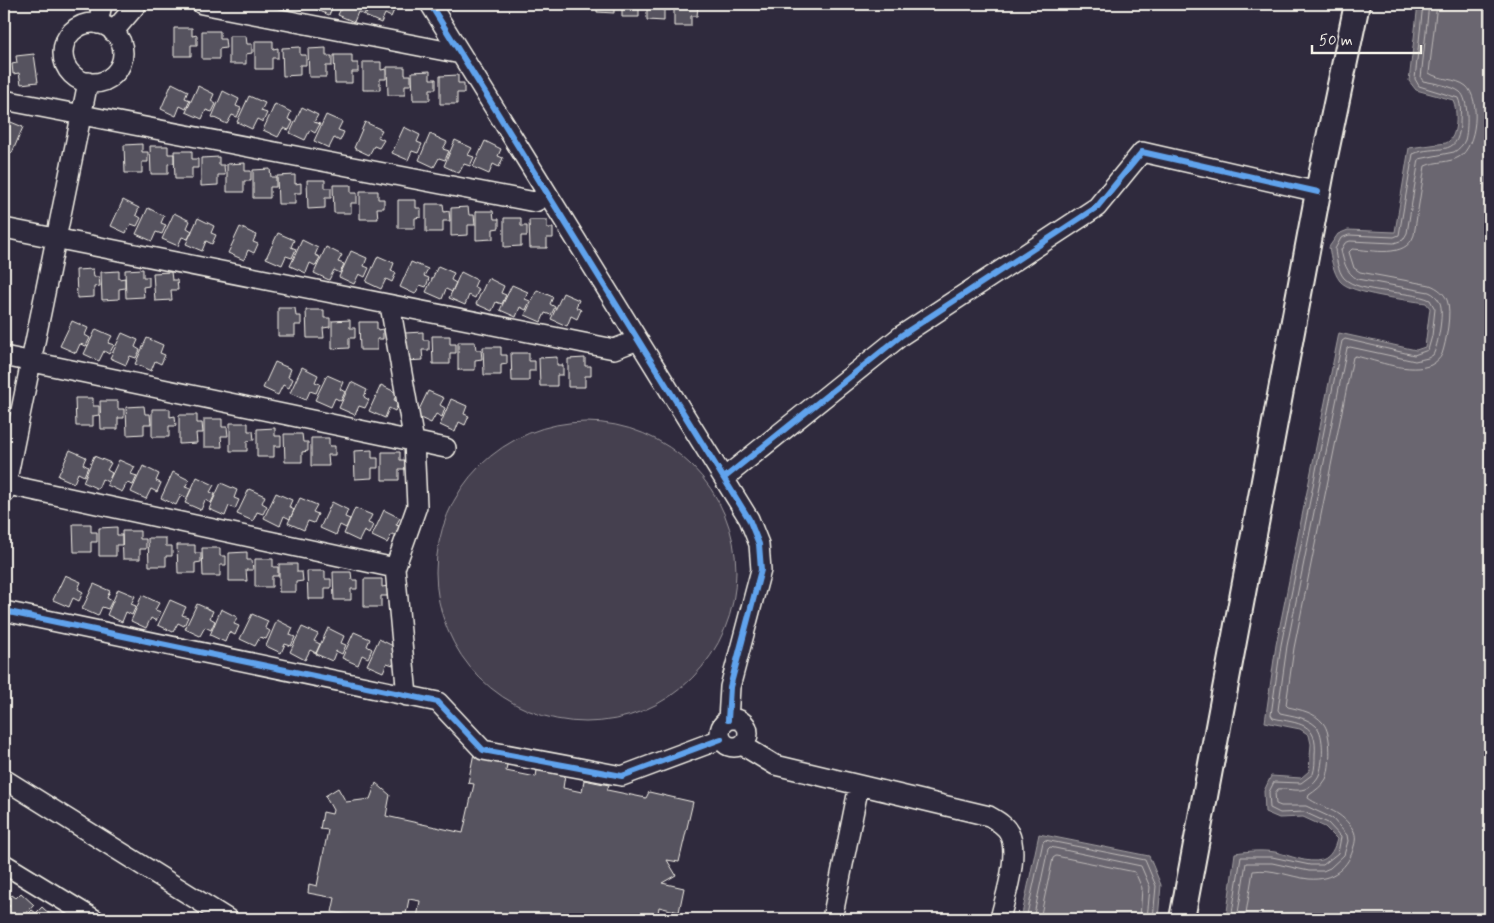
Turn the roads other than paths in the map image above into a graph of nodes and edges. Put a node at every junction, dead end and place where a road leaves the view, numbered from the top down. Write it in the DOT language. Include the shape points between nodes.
graph roads {
  1 [pos="102,4"];
  2 [pos="137,4"];
  3 [pos="202,4"];
  4 [pos="430,4"];
  5 [pos="1357,4"];
  6 [pos="106,28"];
  7 [pos="461,54"];
  8 [pos="88,82"];
  9 [pos="4,100"];
  10 [pos="81,116"];
  11 [pos="1318,192"];
  12 [pos="548,195"];
  13 [pos="4,228"];
  14 [pos="56,239"];
  15 [pos="390,305"];
  16 [pos="638,340"];
  17 [pos="4,356"];
  18 [pos="31,362"];
  19 [pos="414,442"];
  20 [pos="446,448"];
  21 [pos="724,478"];
  22 [pos="4,487"];
  23 [pos="395,568"];
  24 [pos="4,611"];
  25 [pos="407,696"];
  26 [pos="728,720"];
  27 [pos="721,739"];
  28 [pos="742,745"];
  29 [pos="4,779"];
  30 [pos="859,785"];
  31 [pos="4,864"];
  32 [pos="94,919"];
  33 [pos="228,919"];
  34 [pos="832,919"];
  35 [pos="1000,919"];
  36 [pos="1182,919"];
  1 -- 6 [label="street"];
  2 -- 6 [label="street"];
  3 -- 7 [label="street"];
  4 -- 7 [label="street"];
  5 -- 11 [label="main road"];
  6 -- 8 [label="street" via="121,44 121,64 108,79"];
  6 -- 8 [label="street" via="90,23 81,26 67,38 63,47 63,56 71,74"];
  7 -- 12 [label="street"];
  8 -- 10 [label="street"];
  9 -- 10 [label="street"];
  10 -- 12 [label="street" via="535,202"];
  10 -- 14 [label="street"];
  11 -- 21 [label="street" via="1142,152 1097,207 902,335"];
  11 -- 36 [label="main road"];
  12 -- 16 [label="street"];
  13 -- 14 [label="street"];
  14 -- 15 [label="street"];
  14 -- 18 [label="street"];
  15 -- 16 [label="street" via="614,349"];
  15 -- 19 [label="street"];
  16 -- 21 [label="street"];
  17 -- 18 [label="street"];
  18 -- 19 [label="street"];
  18 -- 22 [label="street"];
  19 -- 20 [label="street"];
  19 -- 23 [label="street" via="417,506"];
  21 -- 26 [label="street" via="749,519 758,544 761,570 730,687"];
  22 -- 23 [label="street"];
  23 -- 25 [label="street"];
  24 -- 25 [label="street"];
  25 -- 27 [label="street" via="438,702 483,750 622,776"];
  26 -- 27 [label="street" via="720,730"];
  26 -- 28 [label="street" via="737,719 747,728 747,737"];
  27 -- 28 [label="street" via="732,747"];
  28 -- 30 [label="street" via="775,765"];
  29 -- 33 [label="street"];
  30 -- 34 [label="street"];
  30 -- 35 [label="street" via="989,816 1002,824 1010,834 1013,860"];
  31 -- 32 [label="street"];
}
